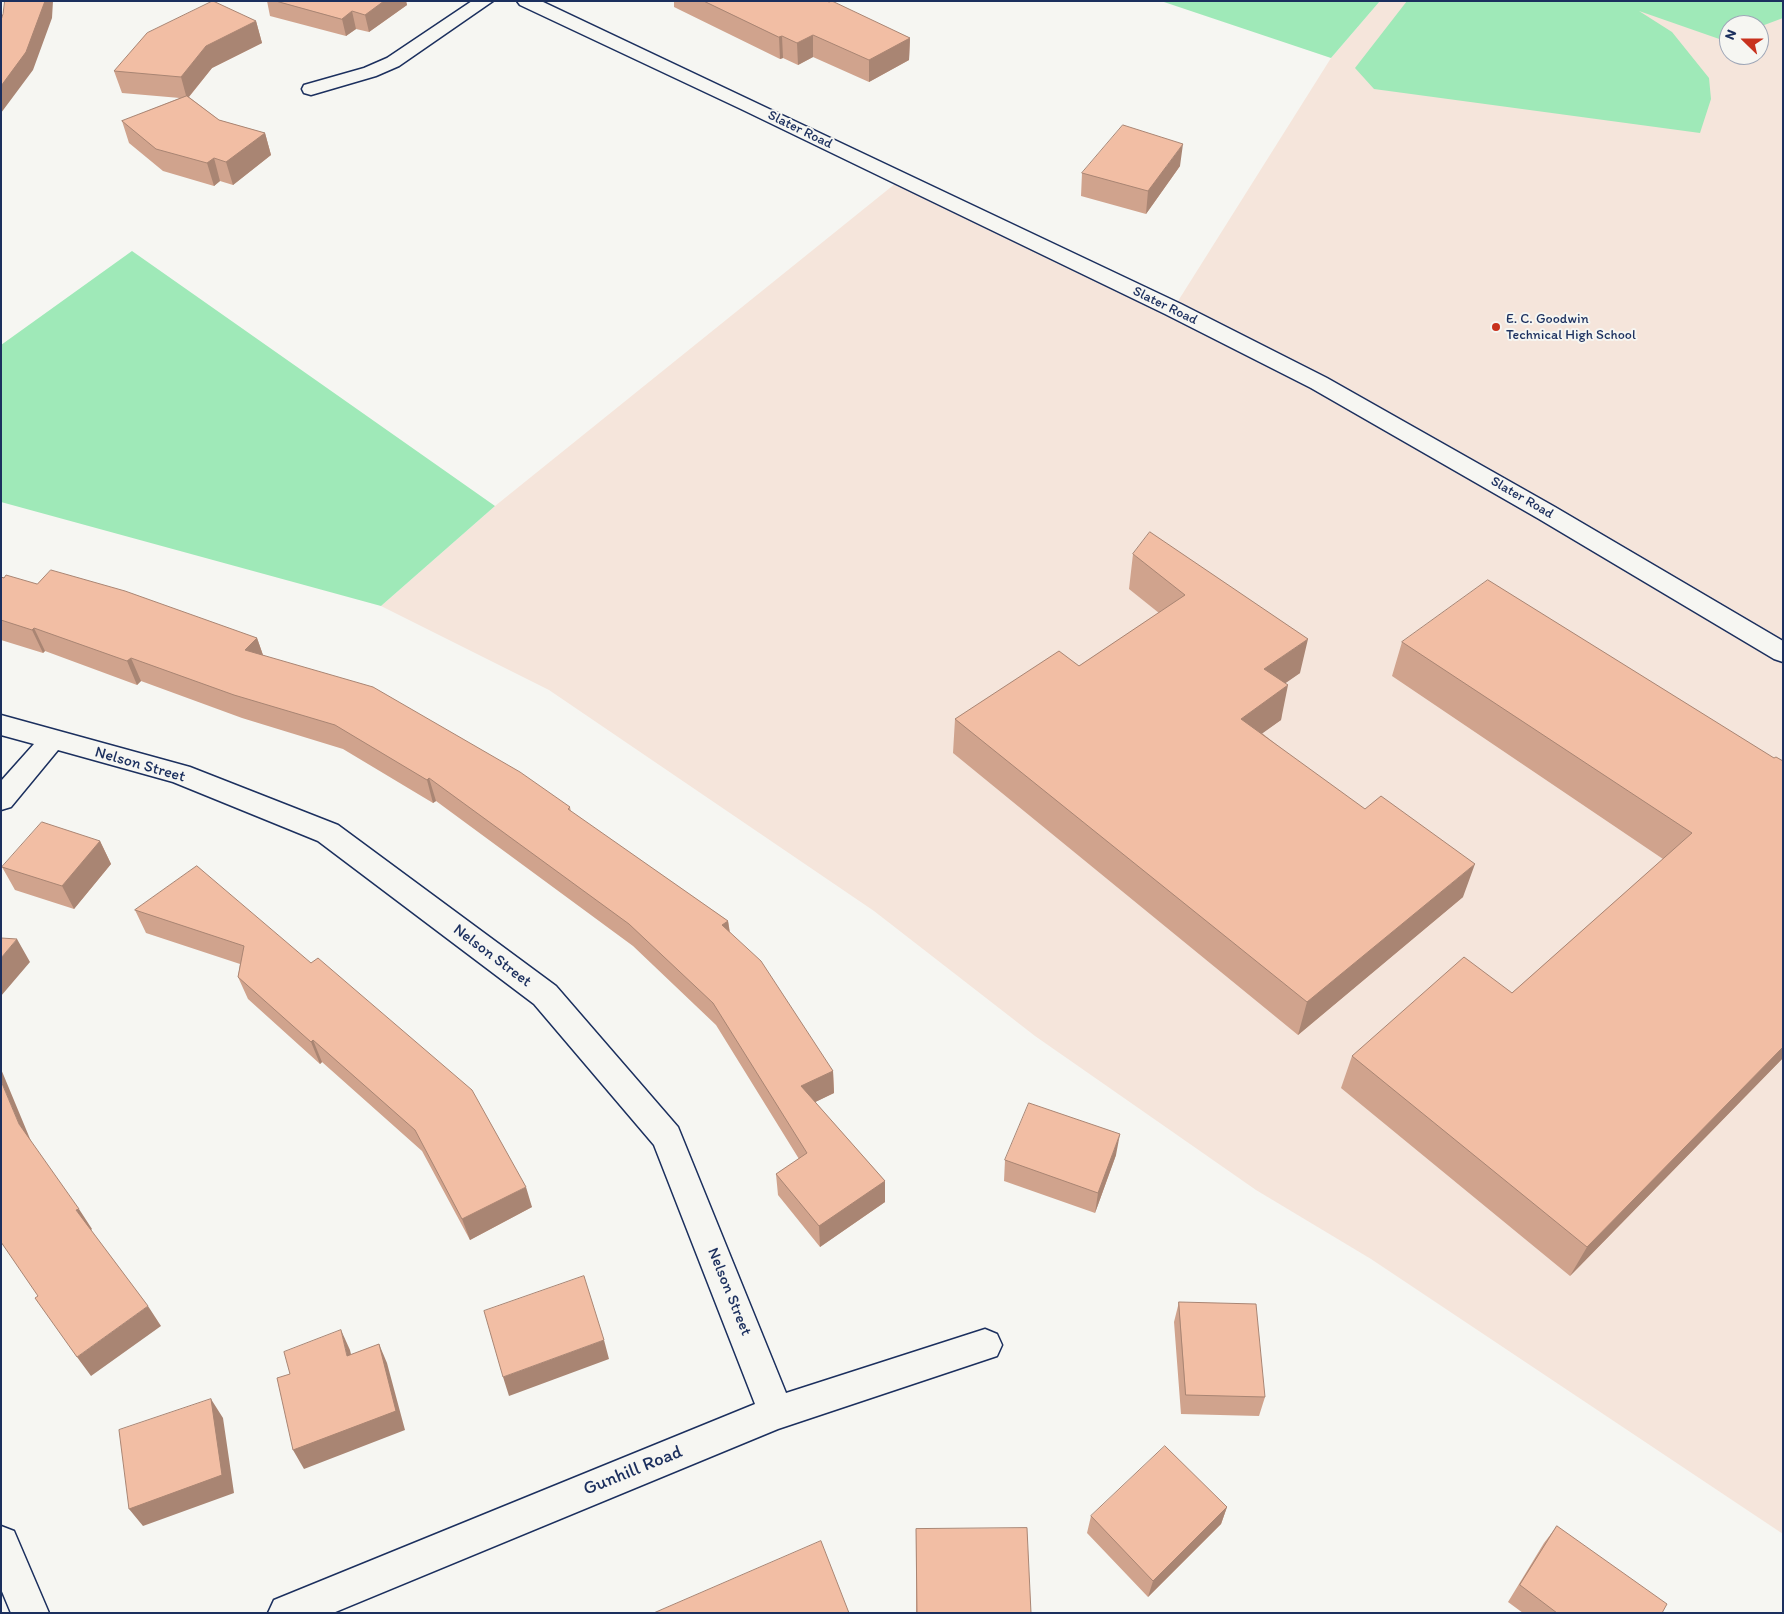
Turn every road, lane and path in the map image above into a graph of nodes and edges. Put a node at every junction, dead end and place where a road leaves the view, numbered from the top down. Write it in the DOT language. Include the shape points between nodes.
graph roads {
  1 [pos="484,1"];
  2 [pos="526,1"];
  3 [pos="311,89"];
  4 [pos="1783,653"];
  5 [pos="1,725"];
  6 [pos="52,740"];
  7 [pos="1,800"];
  8 [pos="985,1345"];
  9 [pos="776,1413"];
  10 [pos="1,1544"];
  11 [pos="30,1613"];
  12 [pos="287,1613"];
  1 -- 3 [label="street" via="393,62"];
  2 -- 4 [label="street, Slater Road" via="1156,301 1319,383"];
  5 -- 6 [label="street, Nelson Street"];
  6 -- 7 [label="street"];
  6 -- 9 [label="street, Nelson Street" via="180,774 328,833 545,995 667,1137"];
  8 -- 9 [label="street, Gunhill Road"];
  9 -- 12 [label="street, Gunhill Road"];
  10 -- 11 [label="street"];
}
